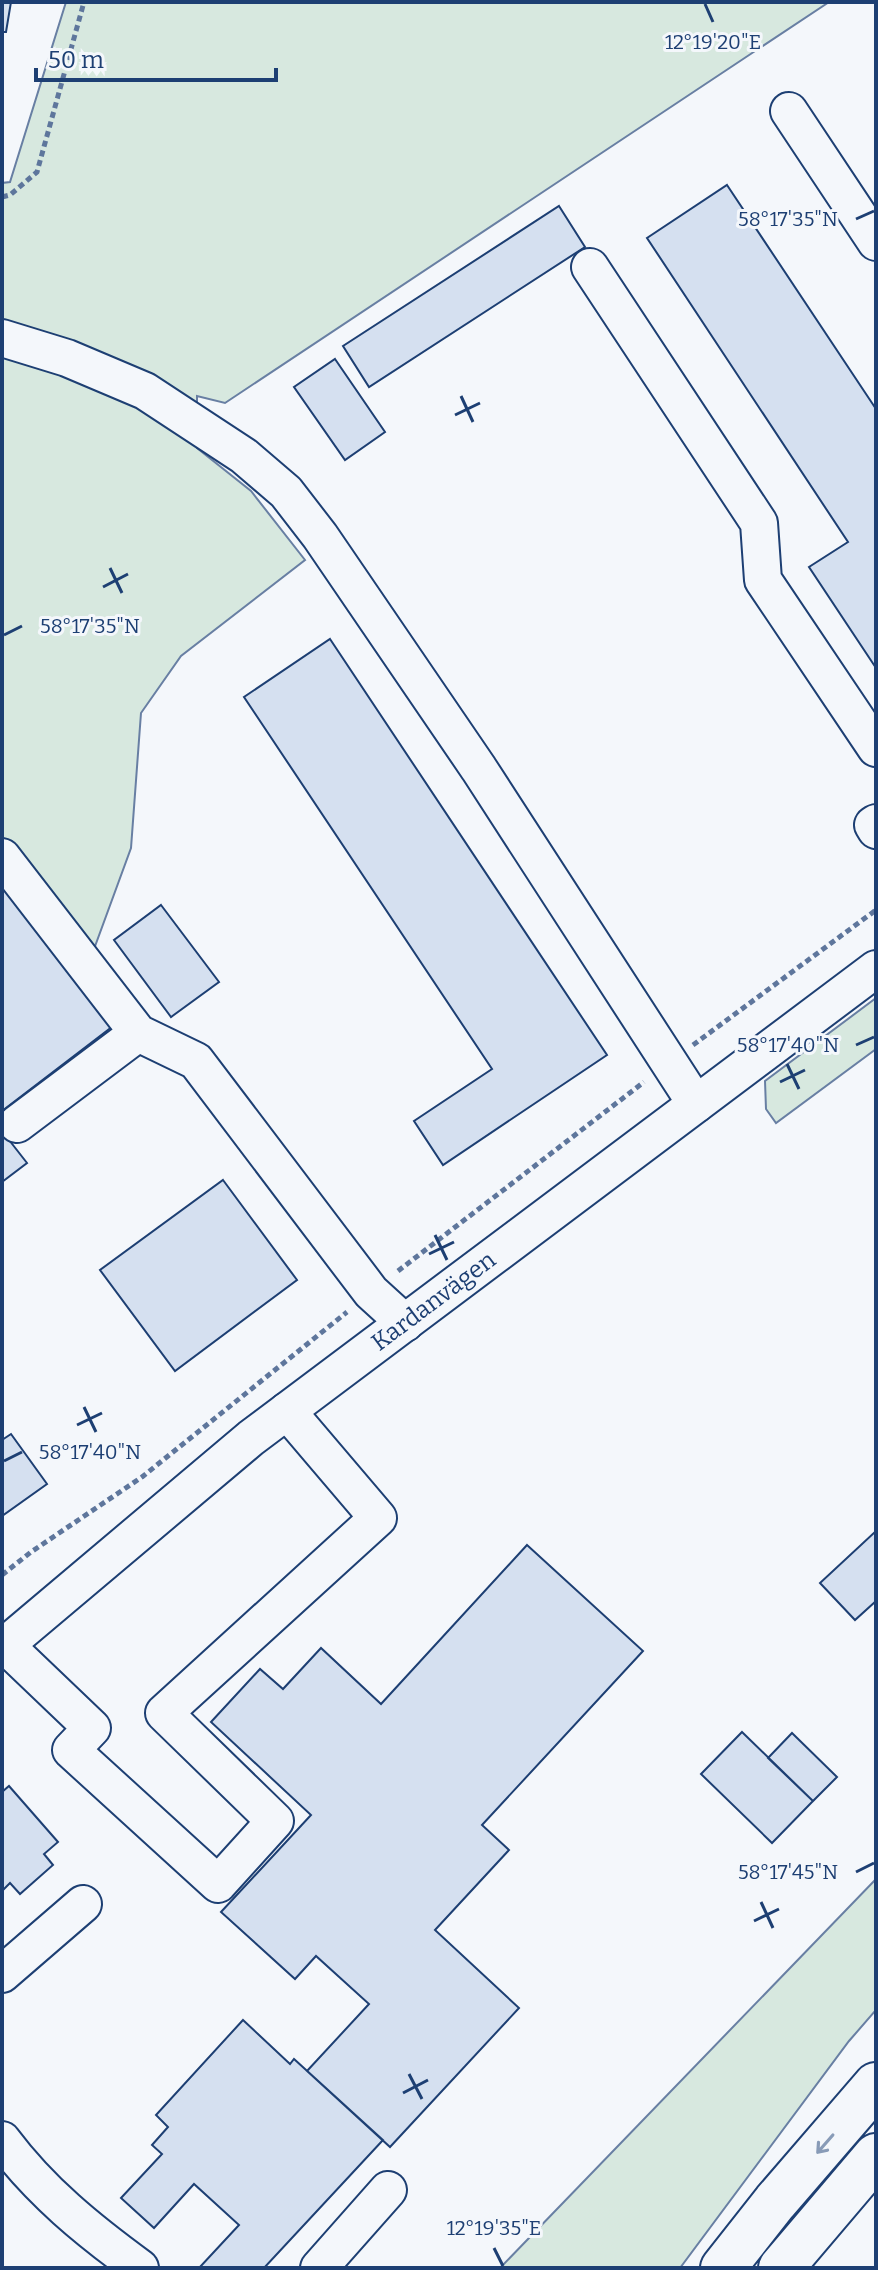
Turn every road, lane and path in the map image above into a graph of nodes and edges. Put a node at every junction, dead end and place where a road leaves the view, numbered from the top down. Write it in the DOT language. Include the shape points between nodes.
graph roads {
  1 [pos="84,2"];
  2 [pos="789,111"];
  3 [pos="2,197"];
  4 [pos="876,242"];
  5 [pos="590,267"];
  6 [pos="2,338"];
  7 [pos="876,748"];
  8 [pos="876,823"];
  9 [pos="876,830"];
  10 [pos="2,857"];
  11 [pos="876,910"];
  12 [pos="876,969"];
  13 [pos="138,1033"];
  14 [pos="667,1063"];
  15 [pos="696,1104"];
  16 [pos="17,1124"];
  17 [pos="371,1292"];
  18 [pos="405,1323"];
  19 [pos="287,1411"];
  20 [pos="2,1575"];
  21 [pos="3,1645"];
  22 [pos="83,1904"];
  23 [pos="2,1974"];
  24 [pos="876,2085"];
  25 [pos="2,2140"];
  26 [pos="876,2156"];
  27 [pos="388,2190"];
  28 [pos="140,2268"];
  29 [pos="319,2268"];
  30 [pos="723,2268"];
  31 [pos="781,2268"];
  1 -- 3 [label="path" via="37,172"];
  2 -- 4 [label="street"];
  5 -- 7 [label="street" via="759,523 763,580"];
  6 -- 14 [label="street" via="145,391 244,456 286,492 479,769"];
  8 -- 9 [label="street"];
  10 -- 13 [label="street"];
  11 -- 14 [label="path"];
  12 -- 15 [label="street, Kardanvägen"];
  13 -- 16 [label="street"];
  13 -- 17 [label="street" via="196,1061"];
  14 -- 15 [label="street"];
  14 -- 17 [label="path"];
  15 -- 18 [label="street, Kardanvägen"];
  17 -- 18 [label="street"];
  17 -- 20 [label="path" via="142,1477"];
  18 -- 19 [label="street, Kardanvägen"];
  19 -- 21 [label="street, Kardanvägen"];
  19 -- 21 [label="street" via="378,1518 164,1713 275,1821 218,1884 71,1750 92,1728"];
  22 -- 23 [label="street"];
  24 -- 30 [label="highway, one-way"];
  25 -- 28 [label="street" via="80,2225"];
  26 -- 31 [label="highway"];
  27 -- 29 [label="street"];
}
